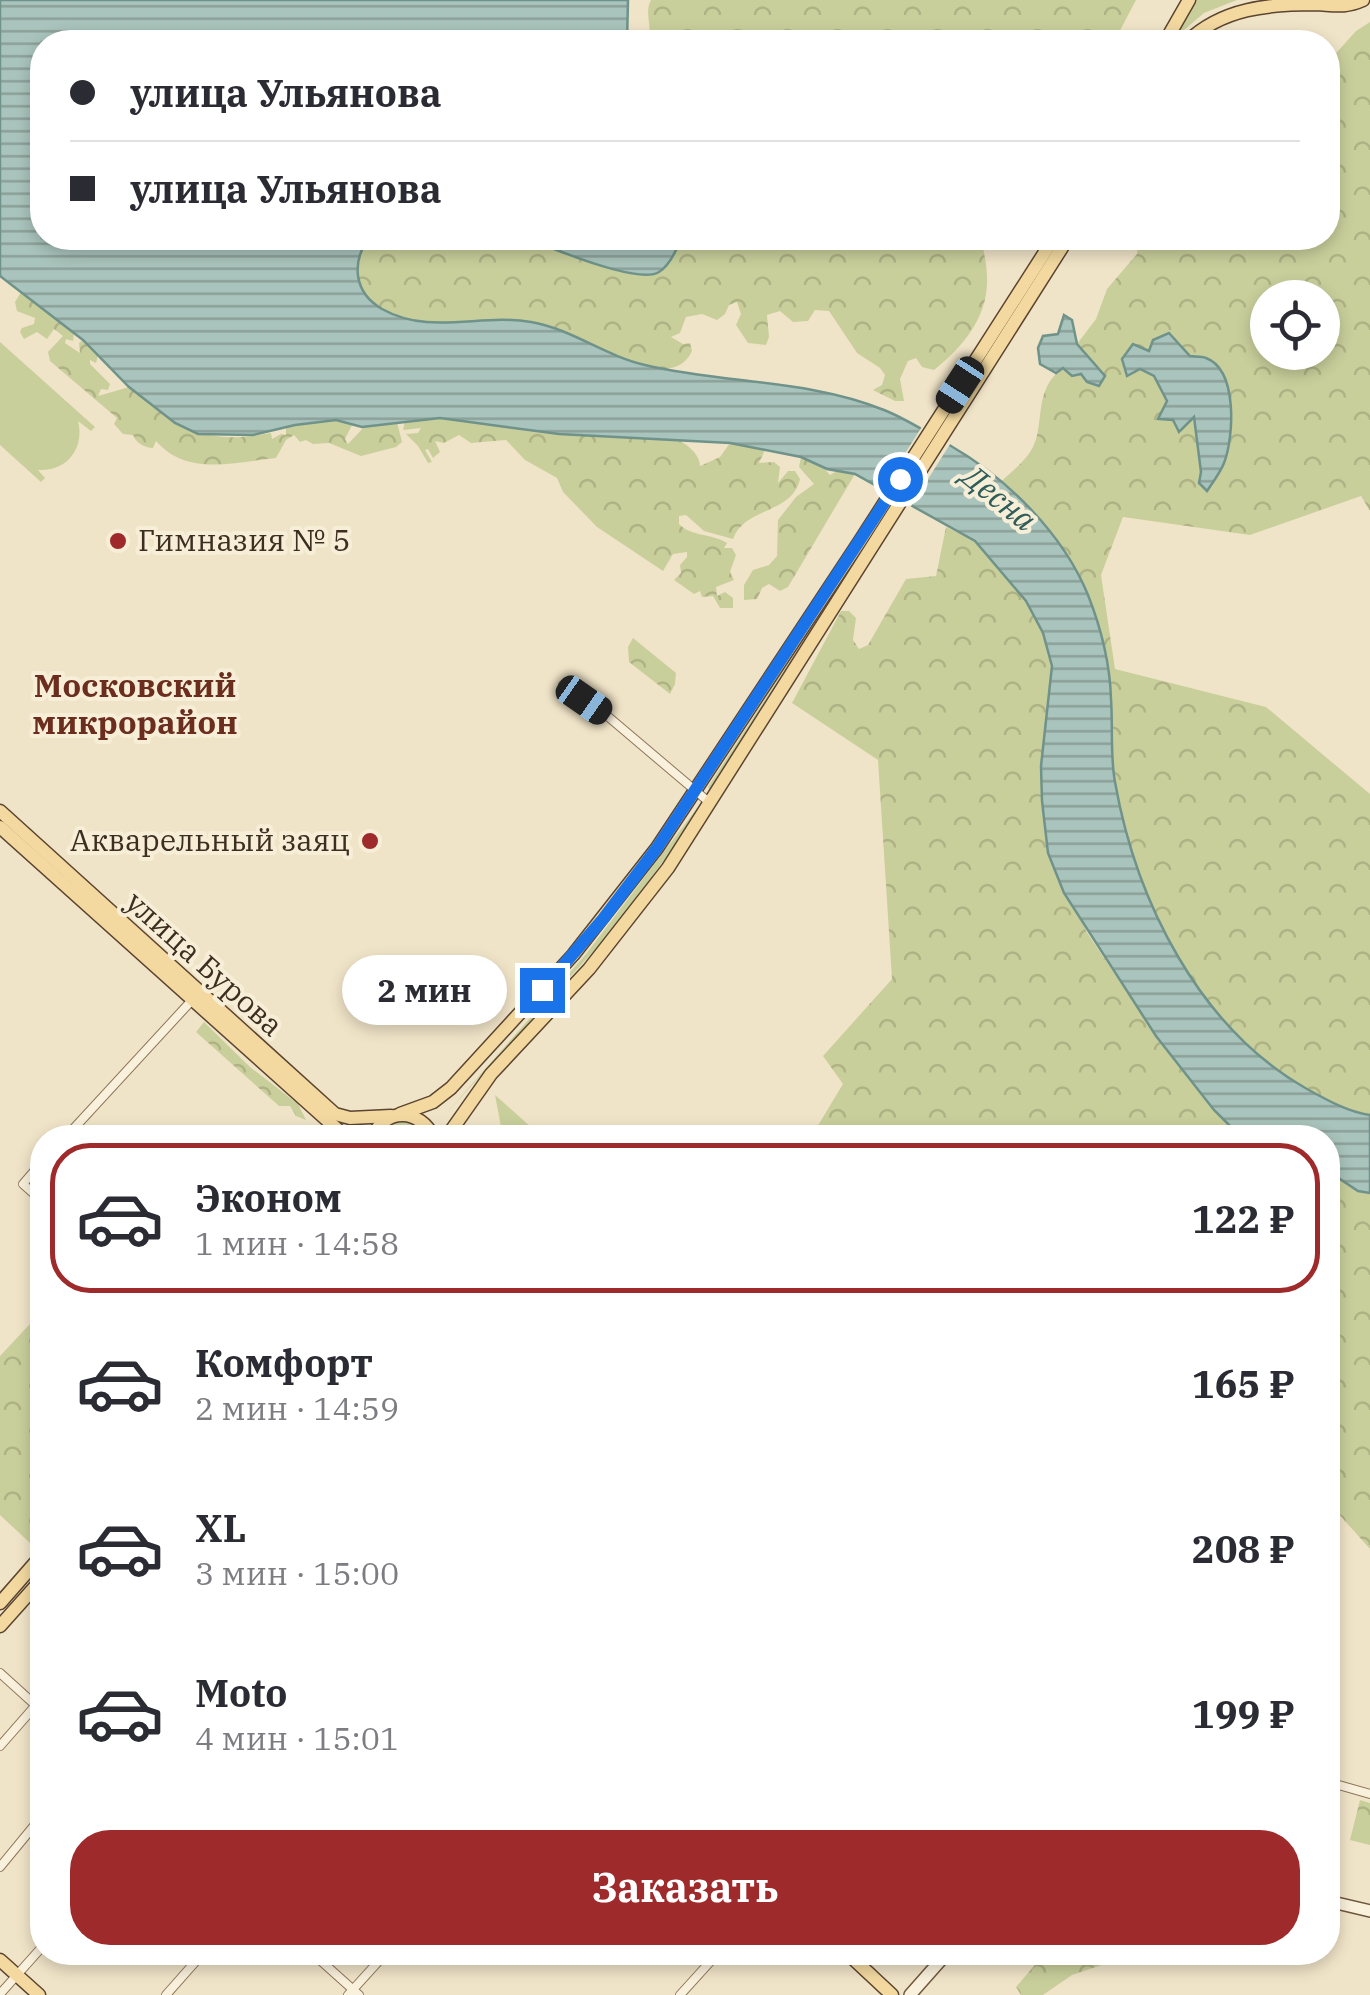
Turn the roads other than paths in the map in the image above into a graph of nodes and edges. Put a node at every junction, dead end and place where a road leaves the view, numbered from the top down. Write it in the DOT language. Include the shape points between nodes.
graph roads {
  1 [pos="1189,0"];
  2 [pos="1363,0"];
  3 [pos="1316,2"];
  4 [pos="1172,30"];
  5 [pos="1205,30"];
  6 [pos="1050,250"];
  7 [pos="1057,250"];
  8 [pos="1045,263"];
  9 [pos="866,545"];
  10 [pos="563,685"];
  11 [pos="694,792"];
  12 [pos="710,803"];
  13 [pos="0,811"];
  14 [pos="0,828"];
  15 [pos="195,996"];
  16 [pos="395,1115"];
  17 [pos="77,1125"];
  18 [pos="332,1125"];
  19 [pos="380,1125"];
  20 [pos="425,1125"];
  21 [pos="455,1125"];
  22 [pos="30,1569"];
  23 [pos="30,1592"];
  24 [pos="0,1602"];
  25 [pos="0,1626"];
  26 [pos="0,1673"];
  27 [pos="30,1700"];
  28 [pos="30,1717"];
  29 [pos="0,1746"];
  30 [pos="1340,1785"];
  31 [pos="1370,1794"];
  32 [pos="30,1831"];
  33 [pos="0,1867"];
  34 [pos="1340,1904"];
  35 [pos="1370,1912"];
  36 [pos="0,1960"];
  37 [pos="30,1961"];
  38 [pos="193,1965"];
  39 [pos="325,1965"];
  40 [pos="376,1965"];
  41 [pos="707,1965"];
  42 [pos="860,1965"];
  43 [pos="937,1965"];
  44 [pos="17,1975"];
  45 [pos="353,1993"];
  46 [pos="0,1994"];
  47 [pos="39,1995"];
  48 [pos="166,1995"];
  49 [pos="680,1995"];
  50 [pos="892,1995"];
  51 [pos="910,1995"];
  1 -- 4 [label="main road"];
  2 -- 3 [label="main road" via="1348,6"];
  3 -- 5 [label="main road" via="1223,17"];
  6 -- 8 [label="main road"];
  7 -- 8 [label="main road"];
  8 -- 9 [label="main road"];
  9 -- 11 [label="main road"];
  9 -- 12 [label="main road"];
  10 -- 11 [label="street"];
  11 -- 12 [label="street"];
  11 -- 16 [label="main road" via="635,879 451,1088"];
  12 -- 21 [label="main road" via="618,934 491,1074"];
  13 -- 15 [label="main road, улица Бурова"];
  14 -- 15 [label="main road, улица Бурова"];
  15 -- 16 [label="main road, улица Бурова" via="335,1114"];
  15 -- 17 [label="street"];
  15 -- 18 [label="main road, улица Бурова"];
  16 -- 19 [label="main road"];
  16 -- 20 [label="main road"];
  22 -- 24 [label="main road"];
  23 -- 25 [label="main road"];
  26 -- 27 [label="street"];
  28 -- 29 [label="street"];
  30 -- 31 [label="street"];
  32 -- 33 [label="street"];
  34 -- 35 [label="street"];
  36 -- 44 [label="main road"];
  37 -- 44 [label="street"];
  38 -- 48 [label="street"];
  39 -- 45 [label="street"];
  40 -- 45 [label="street"];
  41 -- 49 [label="street"];
  42 -- 50 [label="main road"];
  43 -- 51 [label="street"];
  44 -- 46 [label="street"];
  44 -- 47 [label="main road"];
}
